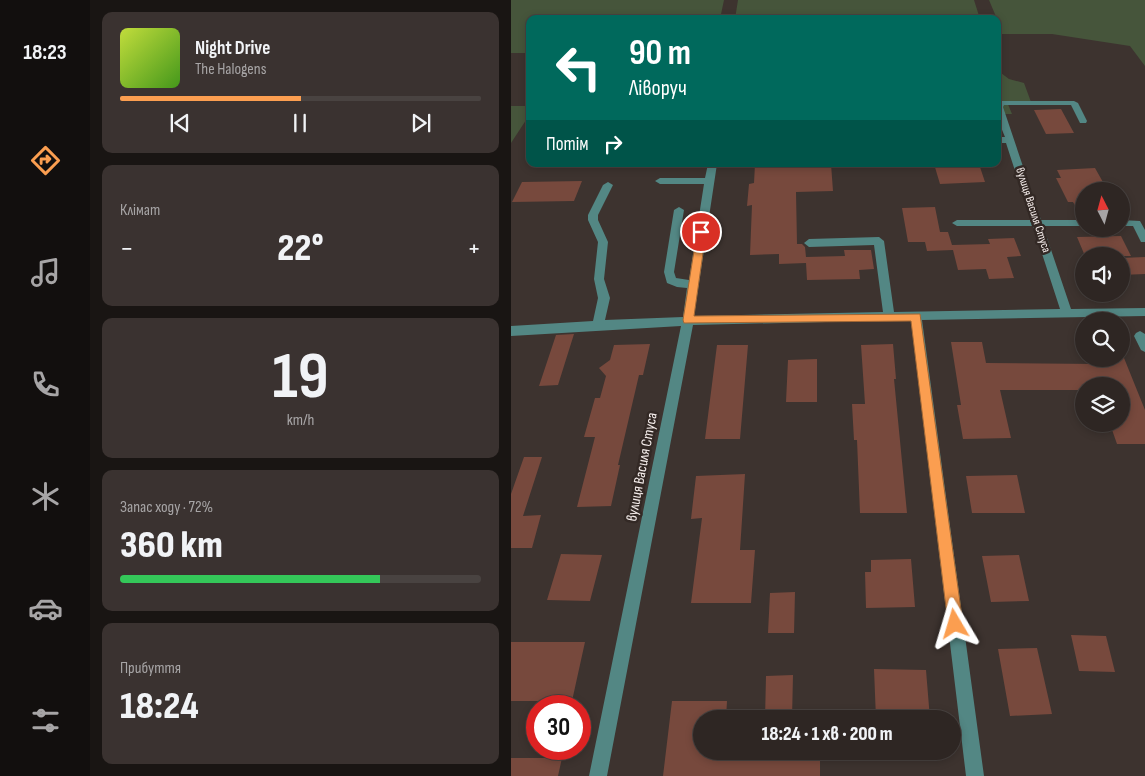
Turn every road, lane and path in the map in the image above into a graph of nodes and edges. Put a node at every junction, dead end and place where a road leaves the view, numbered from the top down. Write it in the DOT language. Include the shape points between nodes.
graph roads {
  1 [pos="1001,104"];
  2 [pos="1001,113"];
  3 [pos="1083,121"];
  4 [pos="1001,140"];
  5 [pos="1010,140"];
  6 [pos="711,167"];
  7 [pos="660,181"];
  8 [pos="709,181"];
  9 [pos="608,185"];
  10 [pos="679,210"];
  11 [pos="957,223"];
  12 [pos="1037,223"];
  13 [pos="1075,223"];
  14 [pos="1130,223"];
  15 [pos="1145,239"];
  16 [pos="809,243"];
  17 [pos="693,284"];
  18 [pos="1145,312"];
  19 [pos="1067,314"];
  20 [pos="916,316"];
  21 [pos="889,317"];
  22 [pos="688,320"];
  23 [pos="598,324"];
  24 [pos="511,330"];
  25 [pos="598,776"];
  26 [pos="975,776"];
  1 -- 3 [label="street, вулиця Василя Стуса" via="1074,103"];
  2 -- 5 [label="street, вулиця Василя Стуса"];
  4 -- 5 [label="street"];
  5 -- 12 [label="street, вулиця Василя Стуса"];
  6 -- 8 [label="street, вулиця Василя Стуса"];
  7 -- 8 [label="street"];
  8 -- 17 [label="street, вулиця Василя Стуса"];
  9 -- 23 [label="street" via="593,215 603,242 599,278 604,298"];
  10 -- 17 [label="street" via="669,272 671,280 677,283"];
  11 -- 12 [label="street"];
  12 -- 13 [label="street"];
  12 -- 19 [label="street, вулиця Василя Стуса"];
  14 -- 15 [label="street" via="1136,223"];
  16 -- 21 [label="street" via="879,241"];
  17 -- 22 [label="street, вулиця Василя Стуса"];
  18 -- 19 [label="street"];
  19 -- 20 [label="street"];
  20 -- 21 [label="street"];
  20 -- 26 [label="street"];
  21 -- 22 [label="street"];
  22 -- 23 [label="street"];
  22 -- 25 [label="street, вулиця Василя Стуса"];
  23 -- 24 [label="street"];
}
